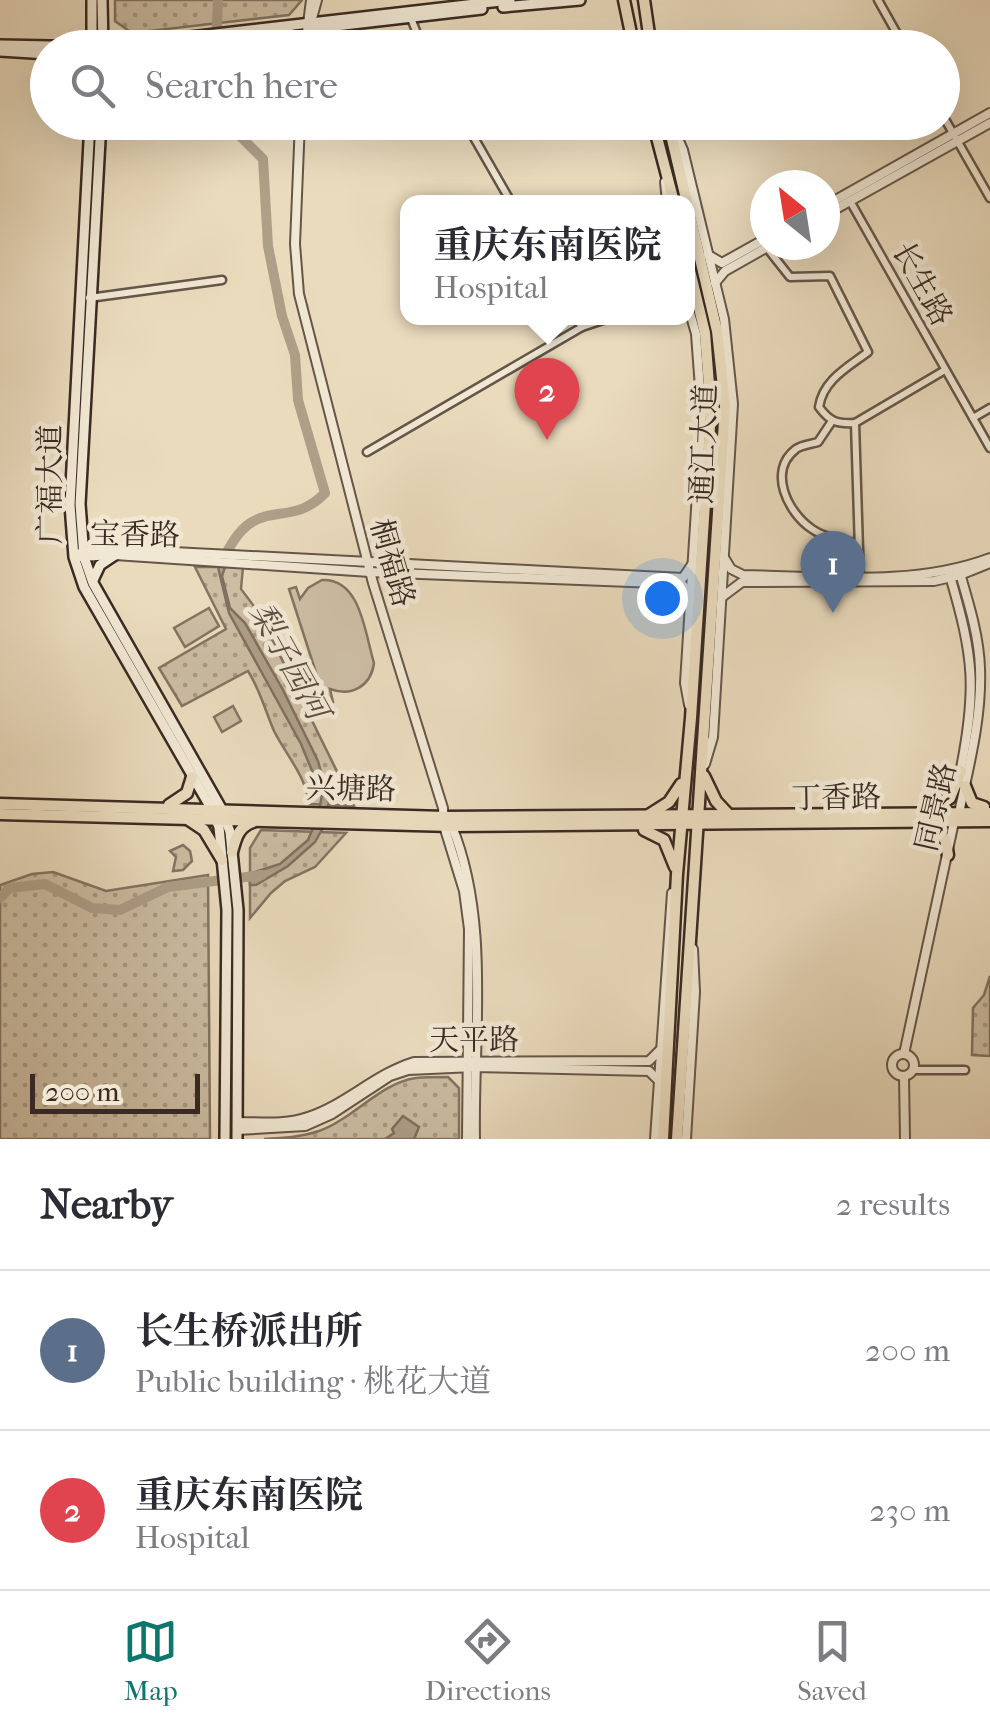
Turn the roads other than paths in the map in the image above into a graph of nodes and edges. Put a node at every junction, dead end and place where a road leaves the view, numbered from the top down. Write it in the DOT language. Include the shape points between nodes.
graph roads {
  1 [pos="92,0"];
  2 [pos="102,0"];
  3 [pos="314,0"];
  4 [pos="510,0"];
  5 [pos="580,0"];
  6 [pos="624,0"];
  7 [pos="644,0"];
  8 [pos="878,0"];
  9 [pos="409,13"];
  10 [pos="309,25"];
  11 [pos="92,30"];
  12 [pos="103,30"];
  13 [pos="275,30"];
  14 [pos="308,30"];
  15 [pos="416,30"];
  16 [pos="630,30"];
  17 [pos="648,30"];
  18 [pos="895,30"];
  19 [pos="0,48"];
  20 [pos="30,48"];
  21 [pos="30,52"];
  22 [pos="990,113"];
  23 [pos="990,123"];
  24 [pos="960,134"];
  25 [pos="960,135"];
  26 [pos="90,140"];
  27 [pos="100,140"];
  28 [pos="299,140"];
  29 [pos="475,140"];
  30 [pos="657,140"];
  31 [pos="673,140"];
  32 [pos="678,140"];
  33 [pos="951,140"];
  34 [pos="958,140"];
  35 [pos="506,195"];
  36 [pos="669,195"];
  37 [pos="685,195"];
  38 [pos="693,195"];
  39 [pos="848,197"];
  40 [pos="990,198"];
  41 [pos="840,200"];
  42 [pos="695,202"];
  43 [pos="840,203"];
  44 [pos="695,229"];
  45 [pos="695,237"];
  46 [pos="706,249"];
  47 [pos="750,252"];
  48 [pos="778,260"];
  49 [pos="723,267"];
  50 [pos="222,280"];
  51 [pos="715,283"];
  52 [pos="695,291"];
  53 [pos="88,298"];
  54 [pos="588,325"];
  55 [pos="693,325"];
  56 [pos="582,327"];
  57 [pos="945,370"];
  58 [pos="990,408"];
  59 [pos="973,418"];
  60 [pos="832,421"];
  61 [pos="855,422"];
  62 [pos="990,448"];
  63 [pos="366,452"];
  64 [pos="856,543"];
  65 [pos="81,555"];
  66 [pos="116,555"];
  67 [pos="206,556"];
  68 [pos="724,558"];
  69 [pos="990,560"];
  70 [pos="694,564"];
  71 [pos="369,568"];
  72 [pos="955,573"];
  73 [pos="743,579"];
  74 [pos="859,579"];
  75 [pos="682,581"];
  76 [pos="93,583"];
  77 [pos="691,595"];
  78 [pos="721,598"];
  79 [pos="692,718"];
  80 [pos="961,771"];
  81 [pos="703,773"];
  82 [pos="192,777"];
  83 [pos="684,779"];
  84 [pos="965,786"];
  85 [pos="0,804"];
  86 [pos="166,807"];
  87 [pos="990,810"];
  88 [pos="0,814"];
  89 [pos="219,814"];
  90 [pos="646,816"];
  91 [pos="955,816"];
  92 [pos="183,817"];
  93 [pos="303,818"];
  94 [pos="921,818"];
  95 [pos="729,820"];
  96 [pos="256,821"];
  97 [pos="683,821"];
  98 [pos="700,821"];
  99 [pos="990,822"];
  100 [pos="447,823"];
  101 [pos="628,826"];
  102 [pos="232,852"];
  103 [pos="948,855"];
  104 [pos="227,867"];
  105 [pos="677,874"];
  106 [pos="695,892"];
  107 [pos="233,910"];
  108 [pos="692,929"];
  109 [pos="661,1049"];
  110 [pos="904,1054"];
  111 [pos="470,1065"];
  112 [pos="913,1070"];
  113 [pos="965,1070"];
  114 [pos="904,1076"];
  115 [pos="659,1081"];
  116 [pos="237,1130"];
  117 [pos="226,1139"];
  118 [pos="467,1139"];
  119 [pos="475,1139"];
  120 [pos="659,1139"];
  121 [pos="678,1139"];
  122 [pos="686,1139"];
  123 [pos="905,1139"];
  1 -- 11 [label="main road"];
  2 -- 12 [label="main road"];
  3 -- 10 [label="street"];
  4 -- 9 [label="main road"];
  5 -- 9 [label="main road"];
  6 -- 16 [label="main road"];
  7 -- 17 [label="main road"];
  8 -- 18 [label="street"];
  9 -- 10 [label="main road"];
  9 -- 15 [label="street"];
  10 -- 13 [label="main road"];
  10 -- 14 [label="street"];
  19 -- 20 [label="main road"];
  19 -- 21 [label="main road"];
  22 -- 24 [label="street"];
  23 -- 25 [label="street"];
  26 -- 53 [label="main road, 广福大道"];
  27 -- 53 [label="main road, 广福大道"];
  28 -- 71 [label="street, 桐福路" via="296,268 304,318"];
  29 -- 35 [label="street"];
  30 -- 36 [label="main road"];
  31 -- 37 [label="main road, 通江大道"];
  32 -- 38 [label="street, 通江大道"];
  33 -- 39 [label="street"];
  34 -- 40 [label="street"];
  39 -- 41 [label="street"];
  39 -- 43 [label="street"];
  39 -- 57 [label="street, 长生路"];
  42 -- 46 [label="street, 通江大道"];
  44 -- 46 [label="main road"];
  45 -- 81 [label="main road, 通江大道" via="720,346 725,406"];
  46 -- 49 [label="street"];
  46 -- 51 [label="street, 通江大道"];
  47 -- 49 [label="street"];
  48 -- 60 [label="street" via="790,278 830,276 868,352 821,392 819,407"];
  49 -- 51 [label="street"];
  50 -- 53 [label="street"];
  51 -- 68 [label="street, 通江大道" via="733,404"];
  52 -- 79 [label="main road, 通江大道" via="711,411"];
  53 -- 65 [label="main road, 广福大道"];
  54 -- 56 [label="street"];
  55 -- 70 [label="street, 通江大道" via="702,414"];
  56 -- 63 [label="street"];
  57 -- 59 [label="street, 长生路"];
  57 -- 61 [label="street"];
  58 -- 59 [label="street"];
  59 -- 62 [label="street, 长生路"];
  60 -- 61 [label="street"];
  60 -- 64 [label="street" via="818,442 796,447 780,480 798,518 814,531"];
  61 -- 64 [label="street"];
  64 -- 74 [label="street"];
  65 -- 66 [label="street, 宝香路"];
  65 -- 67 [label="street, 宝香路"];
  65 -- 76 [label="main road, 广福大道"];
  65 -- 82 [label="main road, 广福大道" via="84,587"];
  66 -- 67 [label="street, 宝香路"];
  66 -- 76 [label="main road" via="100,566"];
  67 -- 71 [label="street, 宝香路"];
  68 -- 73 [label="street"];
  68 -- 78 [label="street, 通江大道"];
  69 -- 72 [label="street"];
  70 -- 75 [label="street"];
  70 -- 77 [label="street, 通江大道"];
  71 -- 75 [label="street, 宝香路"];
  71 -- 100 [label="street, 桐福路"];
  72 -- 74 [label="street"];
  72 -- 80 [label="street" via="973,676"];
  72 -- 84 [label="street, 同景路" via="980,667"];
  73 -- 74 [label="street"];
  73 -- 78 [label="street"];
  75 -- 77 [label="street"];
  76 -- 89 [label="main road, 广福大道"];
  77 -- 79 [label="street, 通江大道" via="685,683"];
  78 -- 81 [label="street, 通江大道" via="713,737"];
  79 -- 83 [label="main road, 通江大道"];
  80 -- 91 [label="street"];
  80 -- 94 [label="main road" via="947,801"];
  81 -- 95 [label="main road"];
  81 -- 98 [label="main road, 通江大道"];
  82 -- 86 [label="main road" via="186,793"];
  82 -- 89 [label="main road, 广福大道"];
  83 -- 90 [label="main road" via="669,802"];
  83 -- 97 [label="main road, 通江大道"];
  84 -- 87 [label="main road" via="972,804"];
  84 -- 91 [label="street, 同景路"];
  85 -- 86 [label="main road, 兴塘路"];
  86 -- 89 [label="main road, 兴塘路"];
  87 -- 91 [label="main road, 丁香路"];
  88 -- 92 [label="main road, 兴塘路"];
  89 -- 92 [label="main road, 兴塘路"];
  89 -- 93 [label="main road, 兴塘路"];
  89 -- 96 [label="main road, 兴塘路"];
  89 -- 102 [label="main road, 广福大道"];
  89 -- 104 [label="main road, 广福大道"];
  90 -- 97 [label="main road, 兴塘路"];
  90 -- 100 [label="main road, 兴塘路"];
  91 -- 94 [label="main road, 丁香路"];
  91 -- 99 [label="main road, 丁香路"];
  91 -- 103 [label="street, 同景路"];
  92 -- 104 [label="main road" via="204,830"];
  93 -- 96 [label="main road, 兴塘路"];
  93 -- 100 [label="main road, 兴塘路"];
  94 -- 95 [label="main road, 丁香路"];
  94 -- 103 [label="main road" via="942,836"];
  95 -- 98 [label="main road, 丁香路"];
  95 -- 106 [label="main road" via="708,838"];
  96 -- 102 [label="main road" via="244,825"];
  97 -- 98 [label="main road, 兴塘路"];
  97 -- 101 [label="main road, 兴塘路"];
  97 -- 105 [label="main road, 通江大道"];
  98 -- 106 [label="main road, 通江大道"];
  100 -- 101 [label="main road, 兴塘路"];
  100 -- 111 [label="street, 桐福路" via="470,928"];
  101 -- 105 [label="main road" via="660,836"];
  102 -- 104 [label="main road, 广福大道"];
  103 -- 110 [label="street, 同景路"];
  104 -- 107 [label="main road"];
  105 -- 109 [label="street, 通江大道"];
  105 -- 120 [label="main road, 通江大道"];
  106 -- 108 [label="main road, 通江大道"];
  107 -- 116 [label="main road"];
  107 -- 117 [label="main road"];
  108 -- 121 [label="main road, 通江大道"];
  108 -- 122 [label="street, 通江大道" via="696,992"];
  109 -- 111 [label="street, 天平路" via="649,1061"];
  109 -- 115 [label="street, 通江大道"];
  110 -- 112 [label="street"];
  110 -- 114 [label="street" via="891,1066"];
  111 -- 115 [label="street, 天平路" via="649,1071"];
  111 -- 116 [label="street, 天平路" via="390,1076 305,1126"];
  111 -- 118 [label="street, 桐福路"];
  111 -- 119 [label="street, 桐福路"];
  112 -- 113 [label="street"];
  112 -- 114 [label="street"];
  114 -- 123 [label="street"];
  115 -- 120 [label="street, 通江大道"];
}
